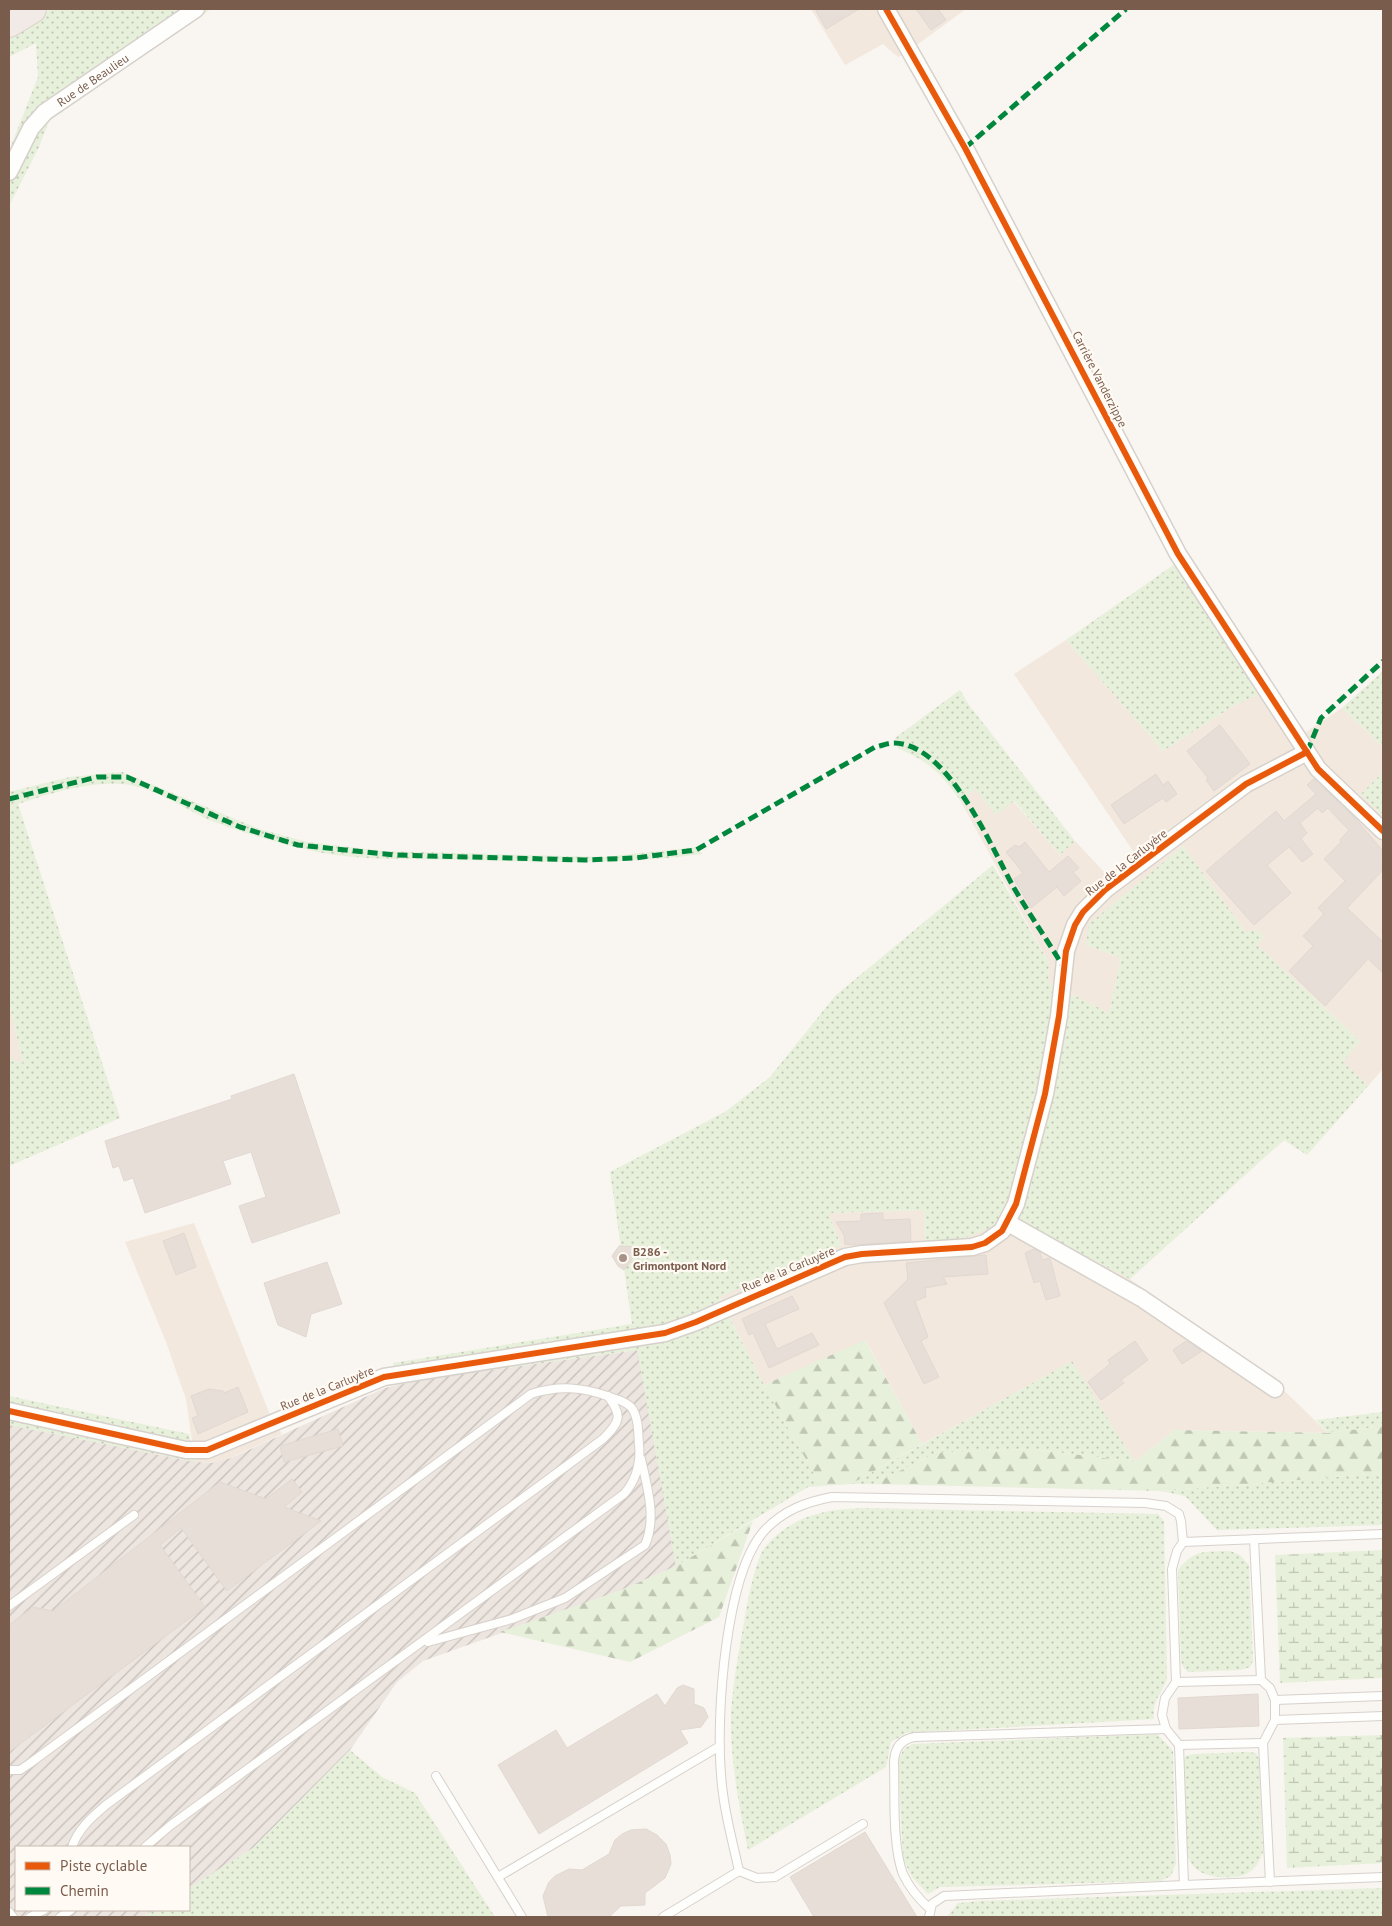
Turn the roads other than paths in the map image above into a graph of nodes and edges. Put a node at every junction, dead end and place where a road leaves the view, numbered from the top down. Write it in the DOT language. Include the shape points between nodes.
graph roads {
  1 [pos="32,9"];
  2 [pos="196,9"];
  3 [pos="886,9"];
  4 [pos="9,23"];
  5 [pos="9,172"];
  6 [pos="1307,752"];
  7 [pos="1383,831"];
  8 [pos="1008,1222"];
  9 [pos="1275,1389"];
  10 [pos="608,1396"];
  11 [pos="9,1411"];
  12 [pos="640,1449"];
  13 [pos="134,1516"];
  14 [pos="1383,1534"];
  15 [pos="1254,1540"];
  16 [pos="1182,1542"];
  17 [pos="9,1606"];
  18 [pos="414,1648"];
  19 [pos="1261,1680"];
  20 [pos="1176,1682"];
  21 [pos="1383,1696"];
  22 [pos="1275,1700"];
  23 [pos="1383,1716"];
  24 [pos="1275,1720"];
  25 [pos="1166,1729"];
  26 [pos="1263,1743"];
  27 [pos="1179,1744"];
  28 [pos="720,1746"];
  29 [pos="9,1770"];
  30 [pos="20,1770"];
  31 [pos="436,1776"];
  32 [pos="9,1778"];
  33 [pos="862,1824"];
  34 [pos="72,1846"];
  35 [pos="145,1846"];
  36 [pos="739,1871"];
  37 [pos="498,1877"];
  38 [pos="1383,1877"];
  39 [pos="1270,1882"];
  40 [pos="1184,1885"];
  41 [pos="929,1908"];
  42 [pos="42,1911"];
  43 [pos="9,1912"];
  44 [pos="13,1917"];
  45 [pos="30,1917"];
  46 [pos="522,1917"];
  47 [pos="663,1917"];
  48 [pos="929,1917"];
  1 -- 4 [label="highway"];
  2 -- 5 [label="street, Rue de Beaulieu" via="45,112 31,128"];
  3 -- 6 [label="street, Carrière Vanderzippe" via="975,165 1169,538"];
  6 -- 7 [label="street" via="1323,774"];
  6 -- 8 [label="street, Rue de la Carluyère" via="1246,784 1106,889 1083,912 1066,951 1049,1073 1016,1204"];
  8 -- 9 [label="street" via="1142,1298"];
  8 -- 11 [label="street, Rue de la Carluyère" via="995,1237 972,1247 845,1257 665,1333 384,1377 207,1450 186,1450"];
  10 -- 12 [label="lane" via="631,1408 637,1421"];
  10 -- 30 [label="lane" via="567,1387 547,1388 531,1394"];
  10 -- 34 [label="lane" via="618,1410 618,1419 603,1439 106,1805 86,1822"];
  12 -- 18 [label="lane" via="638,1471 624,1494"];
  12 -- 18 [label="lane" via="651,1506 645,1545 565,1598 512,1619"];
  13 -- 17 [label="lane"];
  14 -- 15 [label="lane"];
  15 -- 16 [label="lane"];
  15 -- 19 [label="lane"];
  16 -- 20 [label="lane" via="1172,1569"];
  16 -- 28 [label="lane" via="1179,1514 1157,1504 848,1496 797,1506 774,1522 758,1539 738,1590 725,1654"];
  18 -- 35 [label="lane"];
  19 -- 20 [label="lane"];
  19 -- 22 [label="lane" via="1270,1688"];
  20 -- 25 [label="lane" via="1163,1706"];
  21 -- 22 [label="lane"];
  22 -- 24 [label="lane"];
  23 -- 24 [label="lane"];
  24 -- 26 [label="lane"];
  25 -- 27 [label="lane"];
  25 -- 41 [label="lane" via="915,1738 903,1742 895,1752 894,1762 898,1854 906,1879"];
  26 -- 27 [label="lane"];
  26 -- 39 [label="lane"];
  27 -- 40 [label="lane"];
  28 -- 36 [label="lane" via="723,1795"];
  28 -- 37 [label="lane"];
  29 -- 30 [label="lane"];
  30 -- 32 [label="lane"];
  31 -- 37 [label="lane"];
  33 -- 36 [label="lane" via="775,1877 758,1878"];
  36 -- 47 [label="lane"];
  37 -- 46 [label="lane"];
  38 -- 39 [label="lane"];
  39 -- 40 [label="lane"];
  40 -- 41 [label="lane" via="944,1896"];
  41 -- 48 [label="lane"];
  42 -- 45 [label="lane"];
  43 -- 44 [label="lane"];
}
